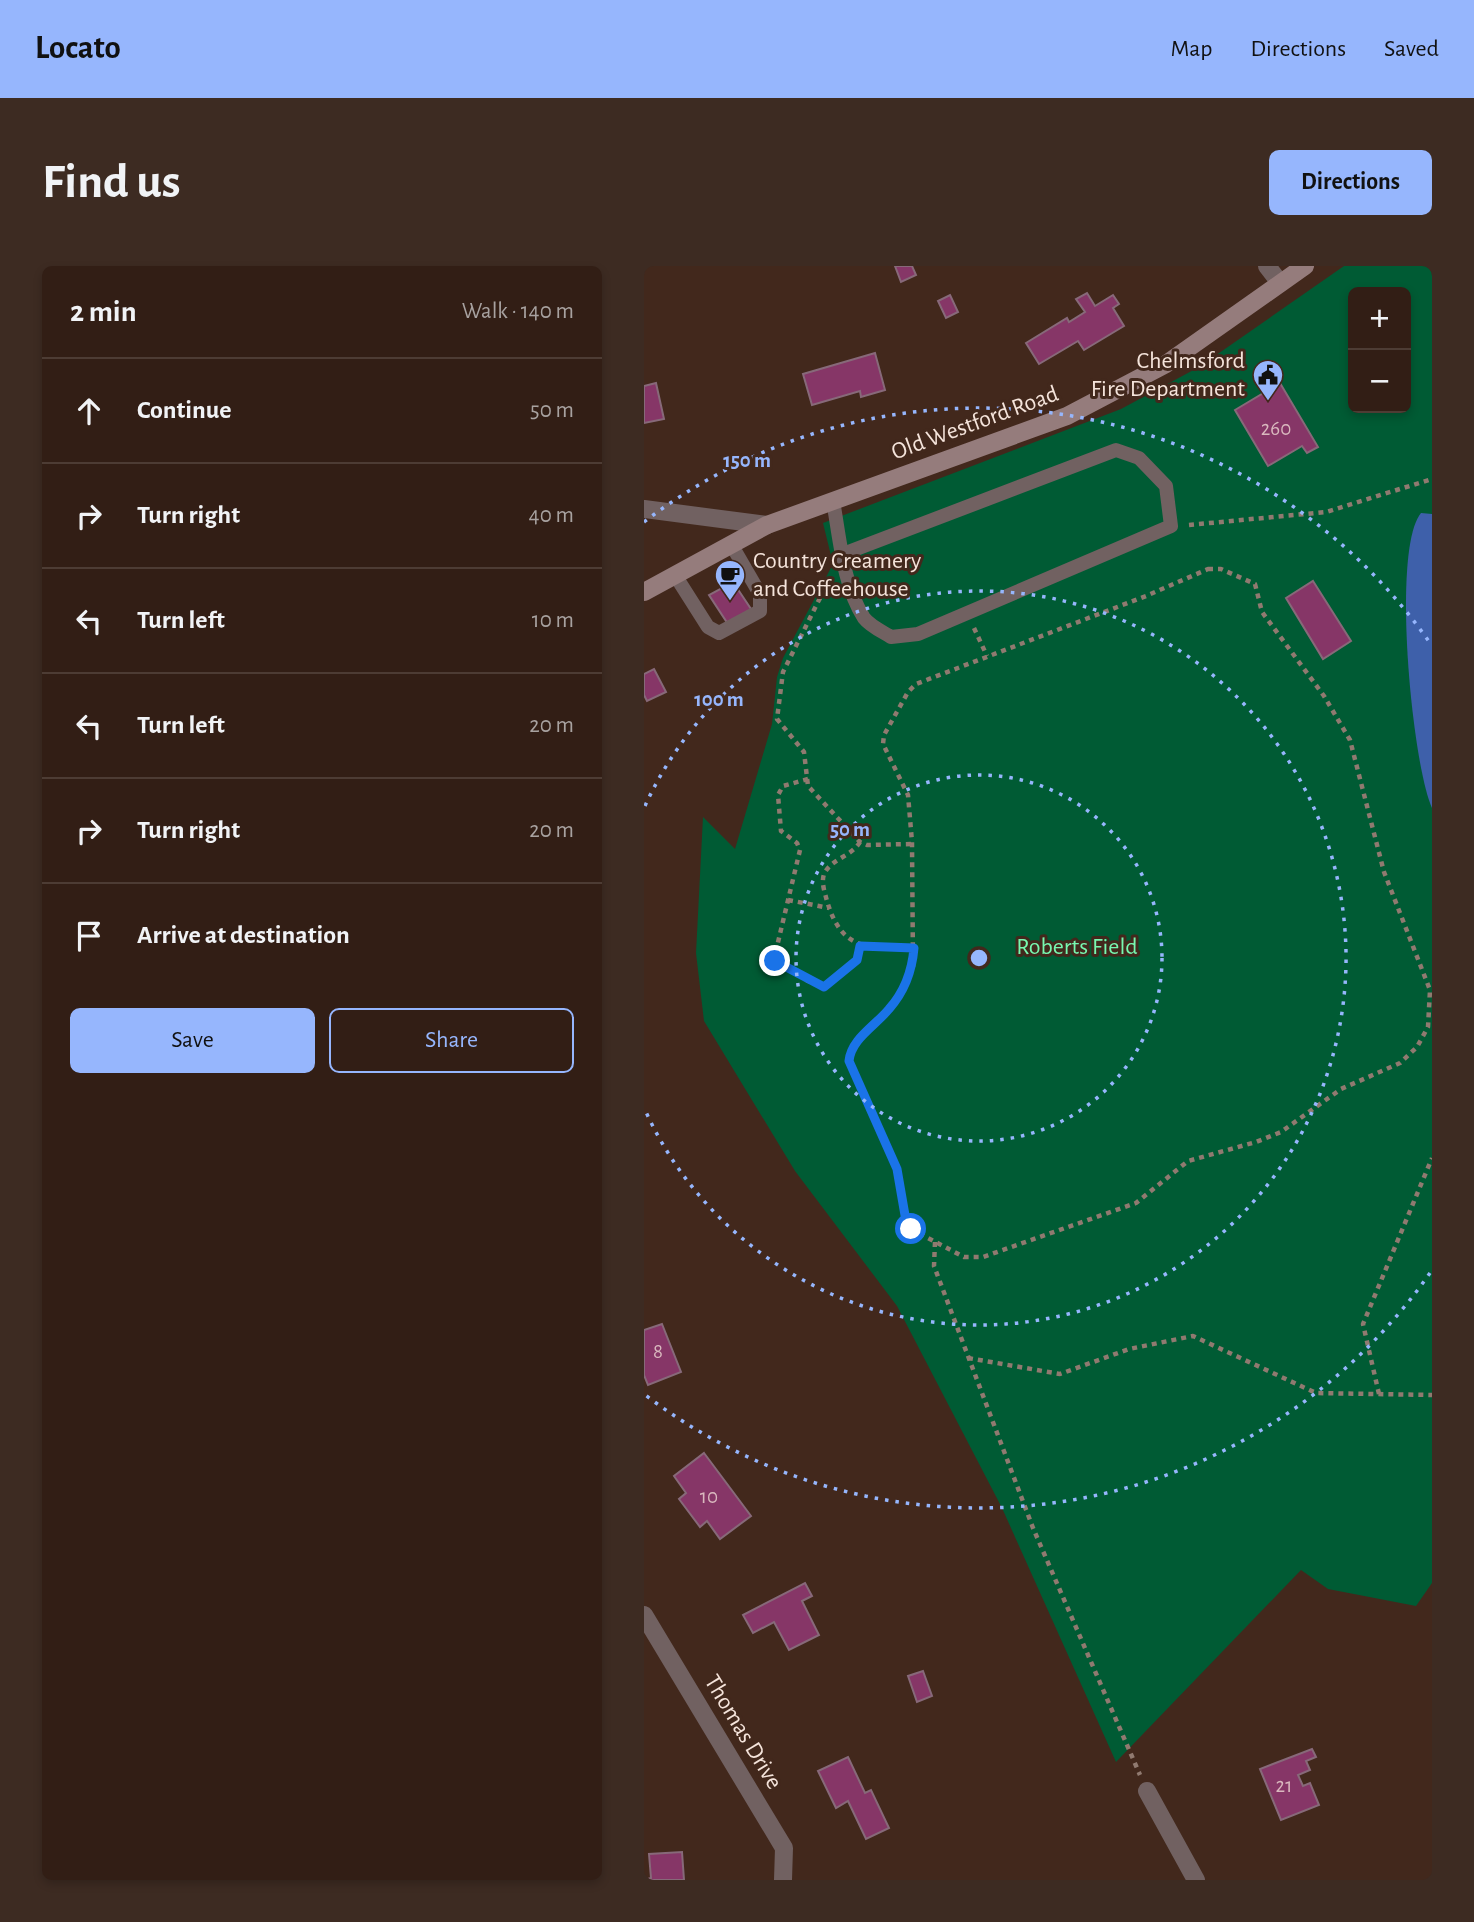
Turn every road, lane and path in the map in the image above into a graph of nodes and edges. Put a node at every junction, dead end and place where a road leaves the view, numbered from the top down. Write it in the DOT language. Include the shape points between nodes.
graph roads {
  1 [pos="1267,266"];
  2 [pos="1305,266"];
  3 [pos="1280,283"];
  4 [pos="1432,479"];
  5 [pos="833,501"];
  6 [pos="644,509"];
  7 [pos="767,525"];
  8 [pos="1171,526"];
  9 [pos="731,544"];
  10 [pos="843,554"];
  11 [pos="675,575"];
  12 [pos="644,592"];
  13 [pos="968,612"];
  14 [pos="987,656"];
  15 [pos="808,779"];
  16 [pos="860,842"];
  17 [pos="912,844"];
  18 [pos="788,900"];
  19 [pos="829,908"];
  20 [pos="860,946"];
  21 [pos="914,948"];
  22 [pos="1432,1158"];
  23 [pos="935,1242"];
  24 [pos="968,1358"];
  25 [pos="1379,1394"];
  26 [pos="1432,1395"];
  27 [pos="644,1615"];
  28 [pos="1147,1791"];
  29 [pos="783,1880"];
  30 [pos="1196,1880"];
  1 -- 3 [label="street"];
  2 -- 3 [label="main road, Old Westford Road"];
  3 -- 5 [label="main road, Old Westford Road" via="1166,364 1067,416"];
  4 -- 8 [label="path" via="1325,512"];
  5 -- 7 [label="main road, Old Westford Road"];
  5 -- 10 [label="lane"];
  6 -- 7 [label="street"];
  7 -- 9 [label="main road, Old Westford Road"];
  8 -- 10 [label="lane" via="1166,486 1139,458 1116,450"];
  8 -- 13 [label="lane"];
  9 -- 11 [label="main road, Old Westford Road"];
  9 -- 11 [label="lane" via="760,594 760,611 719,632 708,627"];
  10 -- 13 [label="lane" via="848,582 865,620 891,637 918,634"];
  10 -- 15 [label="path" via="780,682 777,719 804,752"];
  11 -- 12 [label="main road, Old Westford Road"];
  13 -- 14 [label="path"];
  14 -- 17 [label="path" via="916,684 884,735 885,752 908,795"];
  14 -- 23 [label="path" via="1208,569 1221,569 1255,584 1262,612 1324,696 1350,740 1384,872 1430,990 1432,1009 1417,1047 1399,1063 1340,1089 1281,1132 1188,1161 1136,1203 983,1257 964,1257"];
  15 -- 16 [label="path" via="808,786"];
  15 -- 18 [label="path" via="783,786 778,795 781,831 800,850"];
  16 -- 17 [label="path"];
  16 -- 19 [label="path" via="824,874"];
  17 -- 21 [label="path"];
  18 -- 19 [label="path"];
  18 -- 20 [label="path" via="775,961 824,987 857,960"];
  19 -- 20 [label="path" via="841,931"];
  20 -- 21 [label="path"];
  21 -- 23 [label="path" via="901,994 854,1045 849,1061 897,1169 906,1221 911,1229"];
  22 -- 25 [label="path" via="1363,1324"];
  23 -- 24 [label="path" via="934,1266"];
  24 -- 25 [label="path" via="1060,1374 1129,1349 1194,1336 1316,1393"];
  24 -- 28 [label="path" via="1032,1528"];
  25 -- 26 [label="path"];
  27 -- 29 [label="street, Thomas Drive" via="784,1848"];
  28 -- 30 [label="street"];
}
